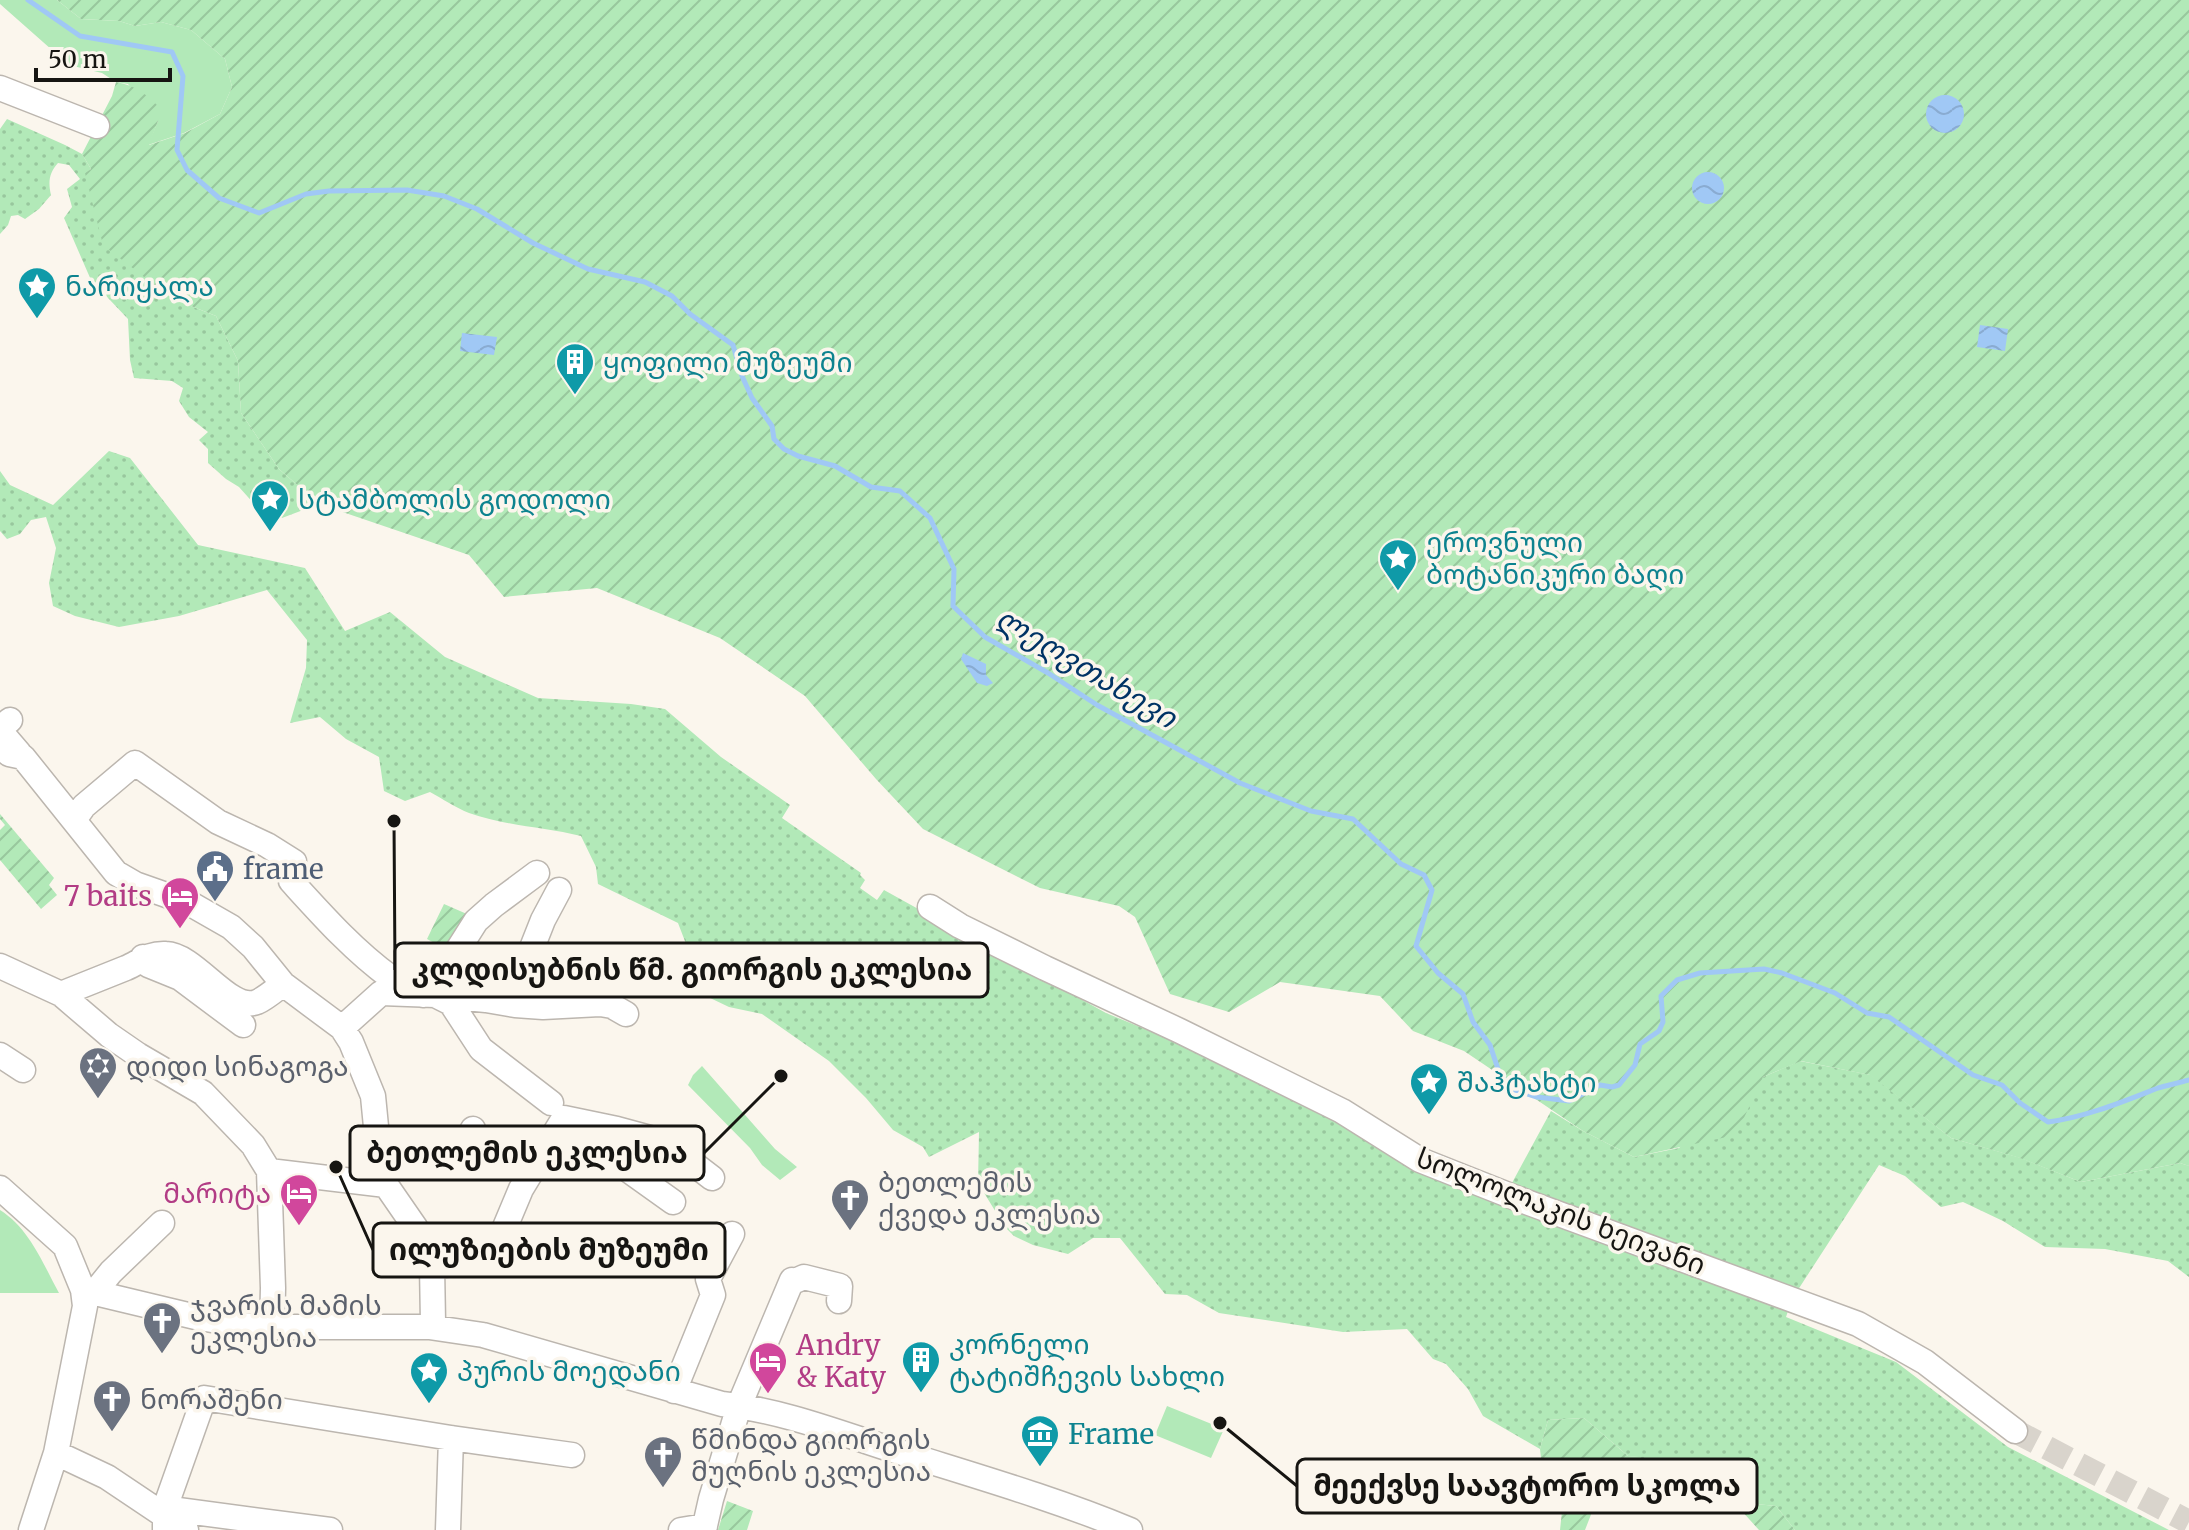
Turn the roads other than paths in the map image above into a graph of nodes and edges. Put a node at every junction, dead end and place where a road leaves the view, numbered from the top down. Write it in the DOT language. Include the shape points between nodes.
graph roads {
  1 [pos="0,88"];
  2 [pos="97,126"];
  3 [pos="10,720"];
  4 [pos="0,744"];
  5 [pos="23,757"];
  6 [pos="0,768"];
  7 [pos="74,820"];
  8 [pos="537,873"];
  9 [pos="559,890"];
  10 [pos="930,907"];
  11 [pos="143,957"];
  12 [pos="0,966"];
  13 [pos="283,984"];
  14 [pos="61,994"];
  15 [pos="429,995"];
  16 [pos="243,1025"];
  17 [pos="342,1028"];
  18 [pos="0,1055"];
  19 [pos="23,1070"];
  20 [pos="558,1110"];
  21 [pos="473,1129"];
  22 [pos="547,1145"];
  23 [pos="378,1147"];
  24 [pos="269,1171"];
  25 [pos="712,1178"];
  26 [pos="386,1185"];
  27 [pos="0,1188"];
  28 [pos="673,1202"];
  29 [pos="162,1223"];
  30 [pos="732,1234"];
  31 [pos="617,1250"];
  32 [pos="495,1251"];
  33 [pos="432,1266"];
  34 [pos="89,1291"];
  35 [pos="839,1301"];
  36 [pos="272,1327"];
  37 [pos="429,1327"];
  38 [pos="674,1391"];
  39 [pos="739,1406"];
  40 [pos="2015,1431"];
  41 [pos="451,1438"];
  42 [pos="56,1453"];
  43 [pos="572,1455"];
  44 [pos="173,1526"];
  45 [pos="697,1529"];
  46 [pos="31,1530"];
  47 [pos="330,1530"];
  48 [pos="448,1530"];
  49 [pos="1130,1530"];
  1 -- 2 [label="street"];
  3 -- 5 [label="street" via="1,732"];
  4 -- 5 [label="street" via="9,754"];
  5 -- 6 [label="street"];
  5 -- 7 [label="street"];
  7 -- 13 [label="street" via="116,873 231,927"];
  7 -- 15 [label="street" via="135,763 218,822 294,862 291,881 332,927 395,981"];
  8 -- 15 [label="street" via="476,921"];
  9 -- 15 [label="street" via="526,967 612,1008"];
  10 -- 40 [label="street, სოლოლაკის ხეივანი" via="1342,1111 1420,1160 1858,1324 1925,1362"];
  11 -- 13 [label="street" via="168,954 191,964 249,1004"];
  11 -- 14 [label="street"];
  11 -- 16 [label="street"];
  12 -- 14 [label="street"];
  13 -- 17 [label="street"];
  14 -- 24 [label="street" via="128,1049 203,1093 245,1136"];
  15 -- 17 [label="street" via="381,993"];
  15 -- 20 [label="street" via="451,1003 481,1049"];
  17 -- 23 [label="street" via="373,1096"];
  18 -- 19 [label="street"];
  20 -- 22 [label="street"];
  20 -- 25 [label="street" via="665,1142"];
  21 -- 23 [label="street" via="451,1160"];
  22 -- 28 [label="street" via="561,1141 610,1157"];
  22 -- 32 [label="street"];
  23 -- 26 [label="street"];
  24 -- 26 [label="street"];
  24 -- 36 [label="street"];
  26 -- 33 [label="street" via="415,1227"];
  27 -- 34 [label="street" via="65,1246"];
  29 -- 34 [label="street"];
  30 -- 38 [label="street" via="708,1279 713,1295"];
  31 -- 32 [label="street" via="545,1242"];
  32 -- 33 [label="street" via="465,1263"];
  33 -- 37 [label="street"];
  34 -- 36 [label="street" via="220,1322"];
  34 -- 42 [label="street"];
  35 -- 39 [label="street" via="840,1286 804,1277 792,1280"];
  36 -- 37 [label="street"];
  37 -- 38 [label="street" via="483,1335"];
  38 -- 39 [label="street"];
  39 -- 45 [label="street"];
  39 -- 49 [label="street" via="1001,1484"];
  41 -- 43 [label="street"];
  41 -- 44 [label="street" via="204,1398 165,1508"];
  41 -- 48 [label="street"];
  42 -- 44 [label="street" via="107,1477"];
  42 -- 46 [label="street"];
  44 -- 47 [label="street" via="178,1510"];
}
